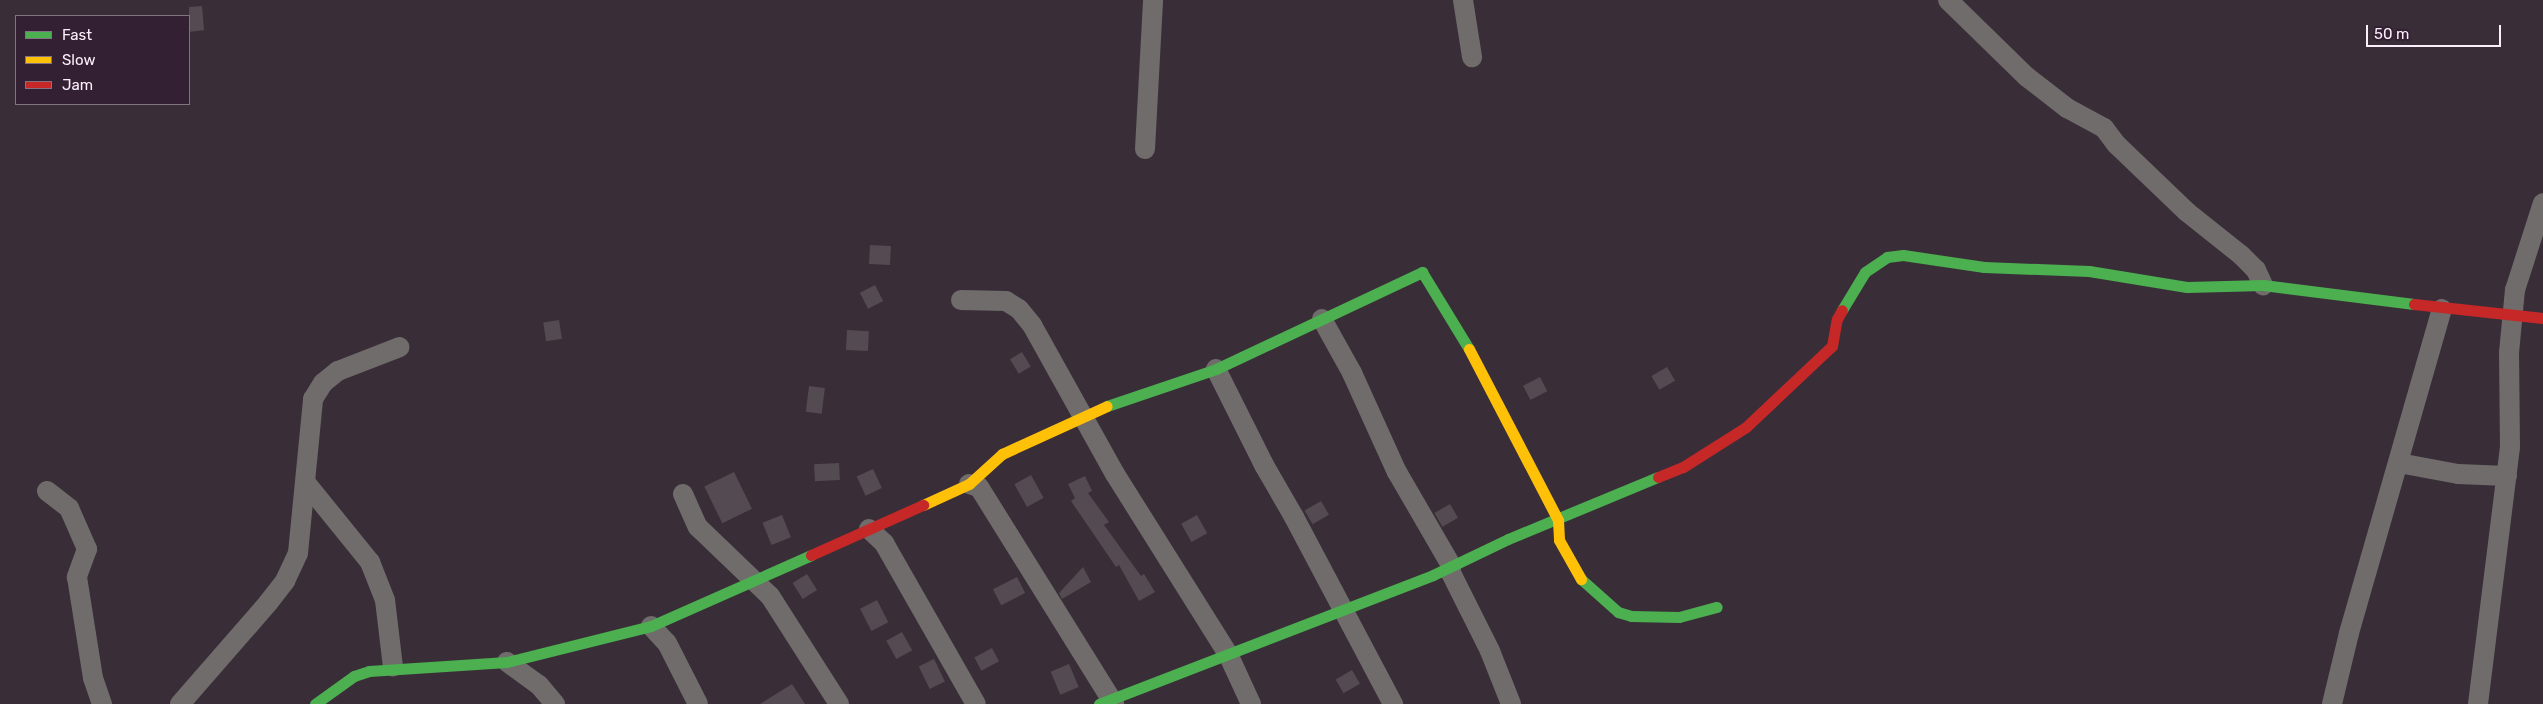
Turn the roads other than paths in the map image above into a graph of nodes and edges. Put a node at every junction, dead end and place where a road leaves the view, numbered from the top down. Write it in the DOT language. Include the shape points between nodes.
graph roads {
  1 [pos="1153,0"];
  2 [pos="1463,0"];
  3 [pos="1948,0"];
  4 [pos="1472,57"];
  5 [pos="1144,149"];
  6 [pos="2543,203"];
  7 [pos="2263,285"];
  8 [pos="961,300"];
  9 [pos="2442,309"];
  10 [pos="2512,317"];
  11 [pos="2543,318"];
  12 [pos="1322,319"];
  13 [pos="400,346"];
  14 [pos="1216,368"];
  15 [pos="1084,415"];
  16 [pos="2399,463"];
  17 [pos="2507,476"];
  18 [pos="306,484"];
  19 [pos="969,484"];
  20 [pos="47,490"];
  21 [pos="683,494"];
  22 [pos="1558,520"];
  23 [pos="869,530"];
  24 [pos="1451,565"];
  25 [pos="753,582"];
  26 [pos="1717,607"];
  27 [pos="1342,610"];
  28 [pos="651,626"];
  29 [pos="1228,654"];
  30 [pos="507,662"];
  31 [pos="394,667"];
  32 [pos="1108,702"];
  33 [pos="102,704"];
  34 [pos="180,704"];
  35 [pos="318,704"];
  36 [pos="555,704"];
  37 [pos="698,704"];
  38 [pos="839,704"];
  39 [pos="976,704"];
  40 [pos="1251,704"];
  41 [pos="1393,704"];
  42 [pos="1511,704"];
  43 [pos="2332,704"];
  44 [pos="2478,704"];
  1 -- 5 [label="street"];
  2 -- 4 [label="street"];
  3 -- 7 [label="street" via="2027,78 2067,108 2104,128 2116,144 2188,212 2256,270"];
  6 -- 10 [label="street" via="2515,290"];
  7 -- 9 [label="street"];
  7 -- 22 [label="street" via="2187,287 2088,271 1984,267 1903,255 1887,257 1866,272 1837,319 1832,346 1746,428 1683,467"];
  8 -- 15 [label="street" via="1006,301 1019,309 1032,325"];
  9 -- 10 [label="street"];
  9 -- 16 [label="street"];
  10 -- 11 [label="street"];
  10 -- 17 [label="street"];
  12 -- 14 [label="street"];
  12 -- 22 [label="street" via="1422,272 1475,357"];
  12 -- 24 [label="street" via="1352,373 1398,472"];
  13 -- 18 [label="street" via="338,371 323,383 313,399 308,419"];
  14 -- 15 [label="street"];
  14 -- 27 [label="street" via="1264,466"];
  15 -- 19 [label="street" via="1002,454"];
  15 -- 29 [label="street" via="1115,474"];
  16 -- 17 [label="street" via="2458,474"];
  16 -- 43 [label="street" via="2349,633"];
  17 -- 44 [label="street"];
  18 -- 31 [label="street" via="370,562 386,600"];
  18 -- 34 [label="street" via="298,553 285,580 253,622"];
  19 -- 23 [label="street"];
  19 -- 32 [label="street" via="979,487"];
  20 -- 33 [label="street" via="69,508 87,550 77,577 93,678"];
  21 -- 25 [label="street" via="698,527"];
  22 -- 24 [label="street"];
  22 -- 26 [label="street" via="1559,540 1570,564 1582,580 1618,612 1651,618 1702,613"];
  23 -- 25 [label="street"];
  23 -- 39 [label="street" via="884,543"];
  24 -- 27 [label="street"];
  24 -- 42 [label="street" via="1451,573 1490,650"];
  25 -- 28 [label="street"];
  25 -- 38 [label="street" via="770,596"];
  27 -- 29 [label="street"];
  27 -- 41 [label="street"];
  28 -- 30 [label="street"];
  28 -- 37 [label="street" via="667,643"];
  29 -- 32 [label="street"];
  29 -- 40 [label="street"];
  30 -- 31 [label="street"];
  30 -- 36 [label="street" via="539,685"];
  31 -- 35 [label="street" via="354,676"];
}
